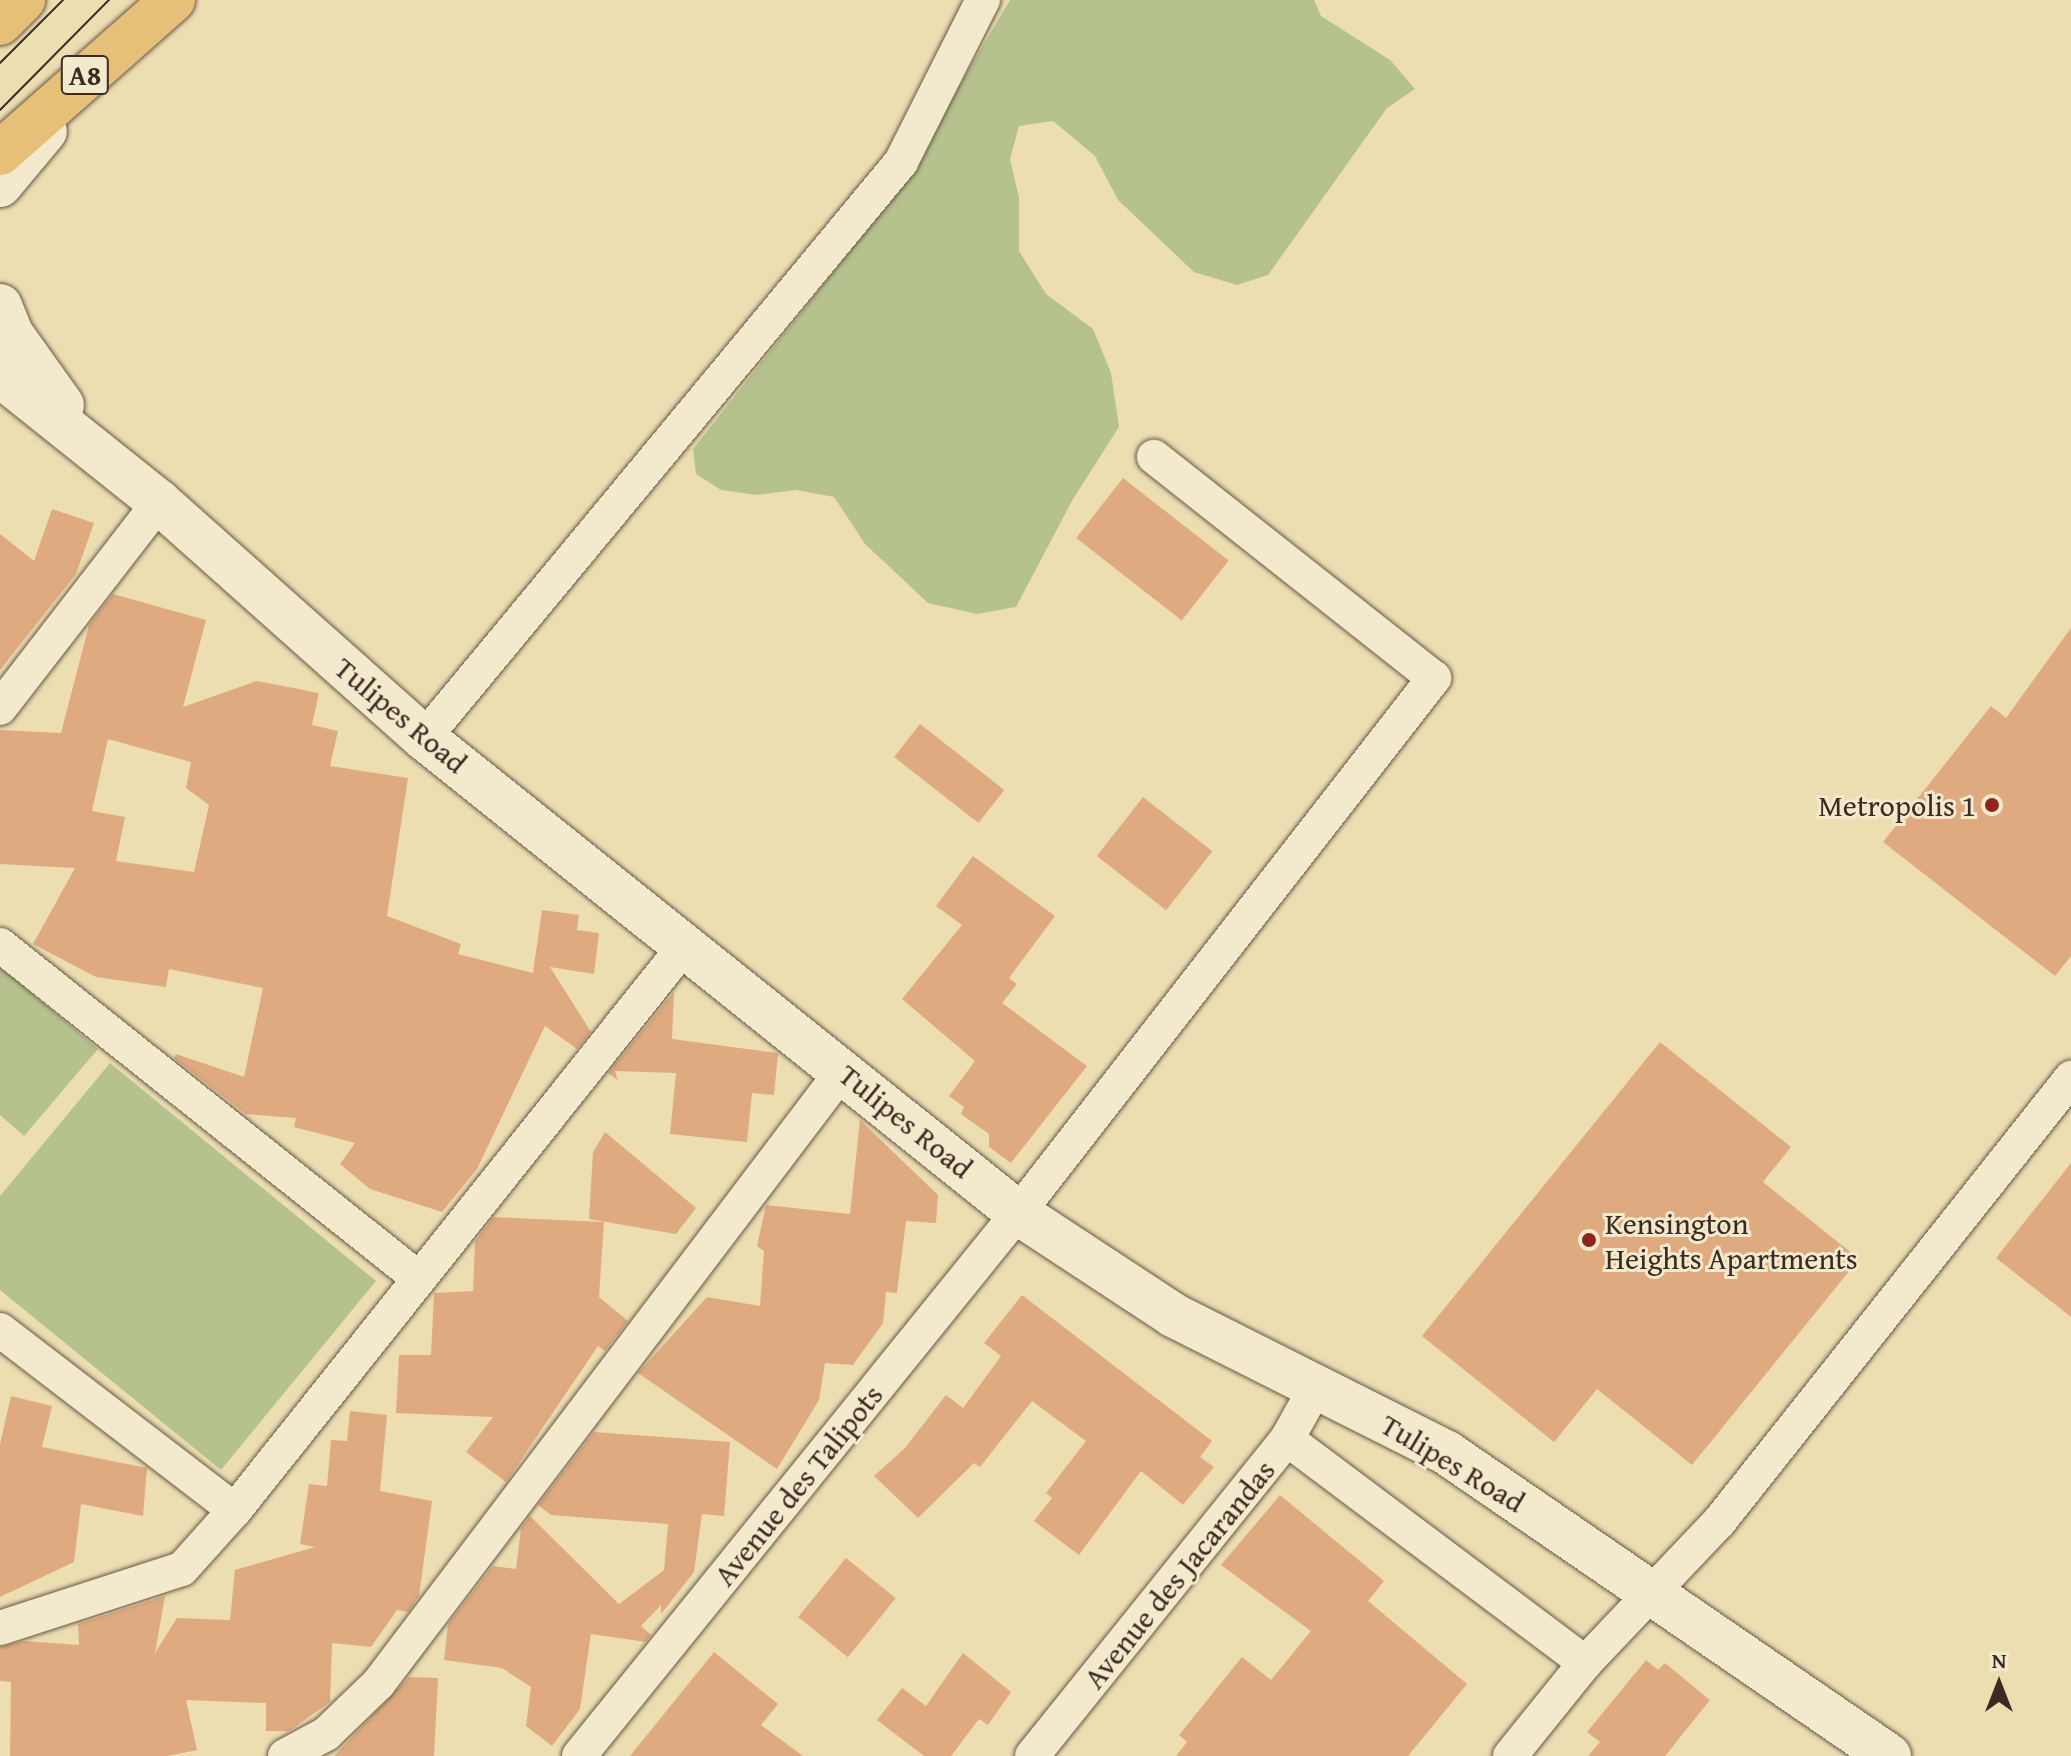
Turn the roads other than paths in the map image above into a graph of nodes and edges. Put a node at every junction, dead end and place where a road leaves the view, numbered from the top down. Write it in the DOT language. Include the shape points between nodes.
graph roads {
  1 [pos="23,0"];
  2 [pos="173,0"];
  3 [pos="983,0"];
  4 [pos="0,23"];
  5 [pos="93,69"];
  6 [pos="0,153"];
  7 [pos="0,185"];
  8 [pos="0,306"];
  9 [pos="0,375"];
  10 [pos="1154,457"];
  11 [pos="122,472"];
  12 [pos="159,502"];
  13 [pos="0,708"];
  14 [pos="424,738"];
  15 [pos="686,944"];
  16 [pos="0,945"];
  17 [pos="843,1070"];
  18 [pos="2071,1078"];
  19 [pos="1018,1213"];
  20 [pos="417,1277"];
  21 [pos="0,1330"];
  22 [pos="1317,1385"];
  23 [pos="1287,1439"];
  24 [pos="235,1510"];
  25 [pos="1650,1591"];
  26 [pos="0,1628"];
  27 [pos="1585,1663"];
  28 [pos="285,1756"];
  29 [pos="579,1756"];
  30 [pos="1032,1756"];
  31 [pos="1510,1756"];
  32 [pos="1889,1756"];
  1 -- 4 [label="main road"];
  2 -- 5 [label="main road, A8"];
  3 -- 14 [label="street" via="901,162"];
  5 -- 6 [label="main road, A8"];
  5 -- 7 [label="main road" via="68,107"];
  8 -- 11 [label="main road" via="33,369"];
  9 -- 11 [label="main road, Tulipes Road"];
  10 -- 19 [label="street, Avenue des Talipots" via="1434,678"];
  11 -- 12 [label="main road, Tulipes Road"];
  12 -- 13 [label="street"];
  12 -- 14 [label="main road, Tulipes Road"];
  14 -- 15 [label="main road, Tulipes Road"];
  15 -- 17 [label="main road, Tulipes Road"];
  15 -- 20 [label="street"];
  16 -- 20 [label="street"];
  17 -- 19 [label="main road, Tulipes Road"];
  17 -- 28 [label="street" via="378,1684 326,1734"];
  18 -- 25 [label="street" via="1719,1522"];
  19 -- 22 [label="main road, Tulipes Road" via="1173,1315"];
  19 -- 29 [label="street, Avenue des Talipots"];
  20 -- 24 [label="street"];
  21 -- 24 [label="street"];
  22 -- 23 [label="street, Avenue des Jacarandas"];
  22 -- 25 [label="main road, Tulipes Road" via="1447,1453"];
  23 -- 27 [label="street"];
  23 -- 30 [label="street, Avenue des Jacarandas"];
  24 -- 26 [label="street" via="182,1569"];
  25 -- 27 [label="street"];
  25 -- 32 [label="main road, Tulipes Road"];
  27 -- 31 [label="street"];
}
